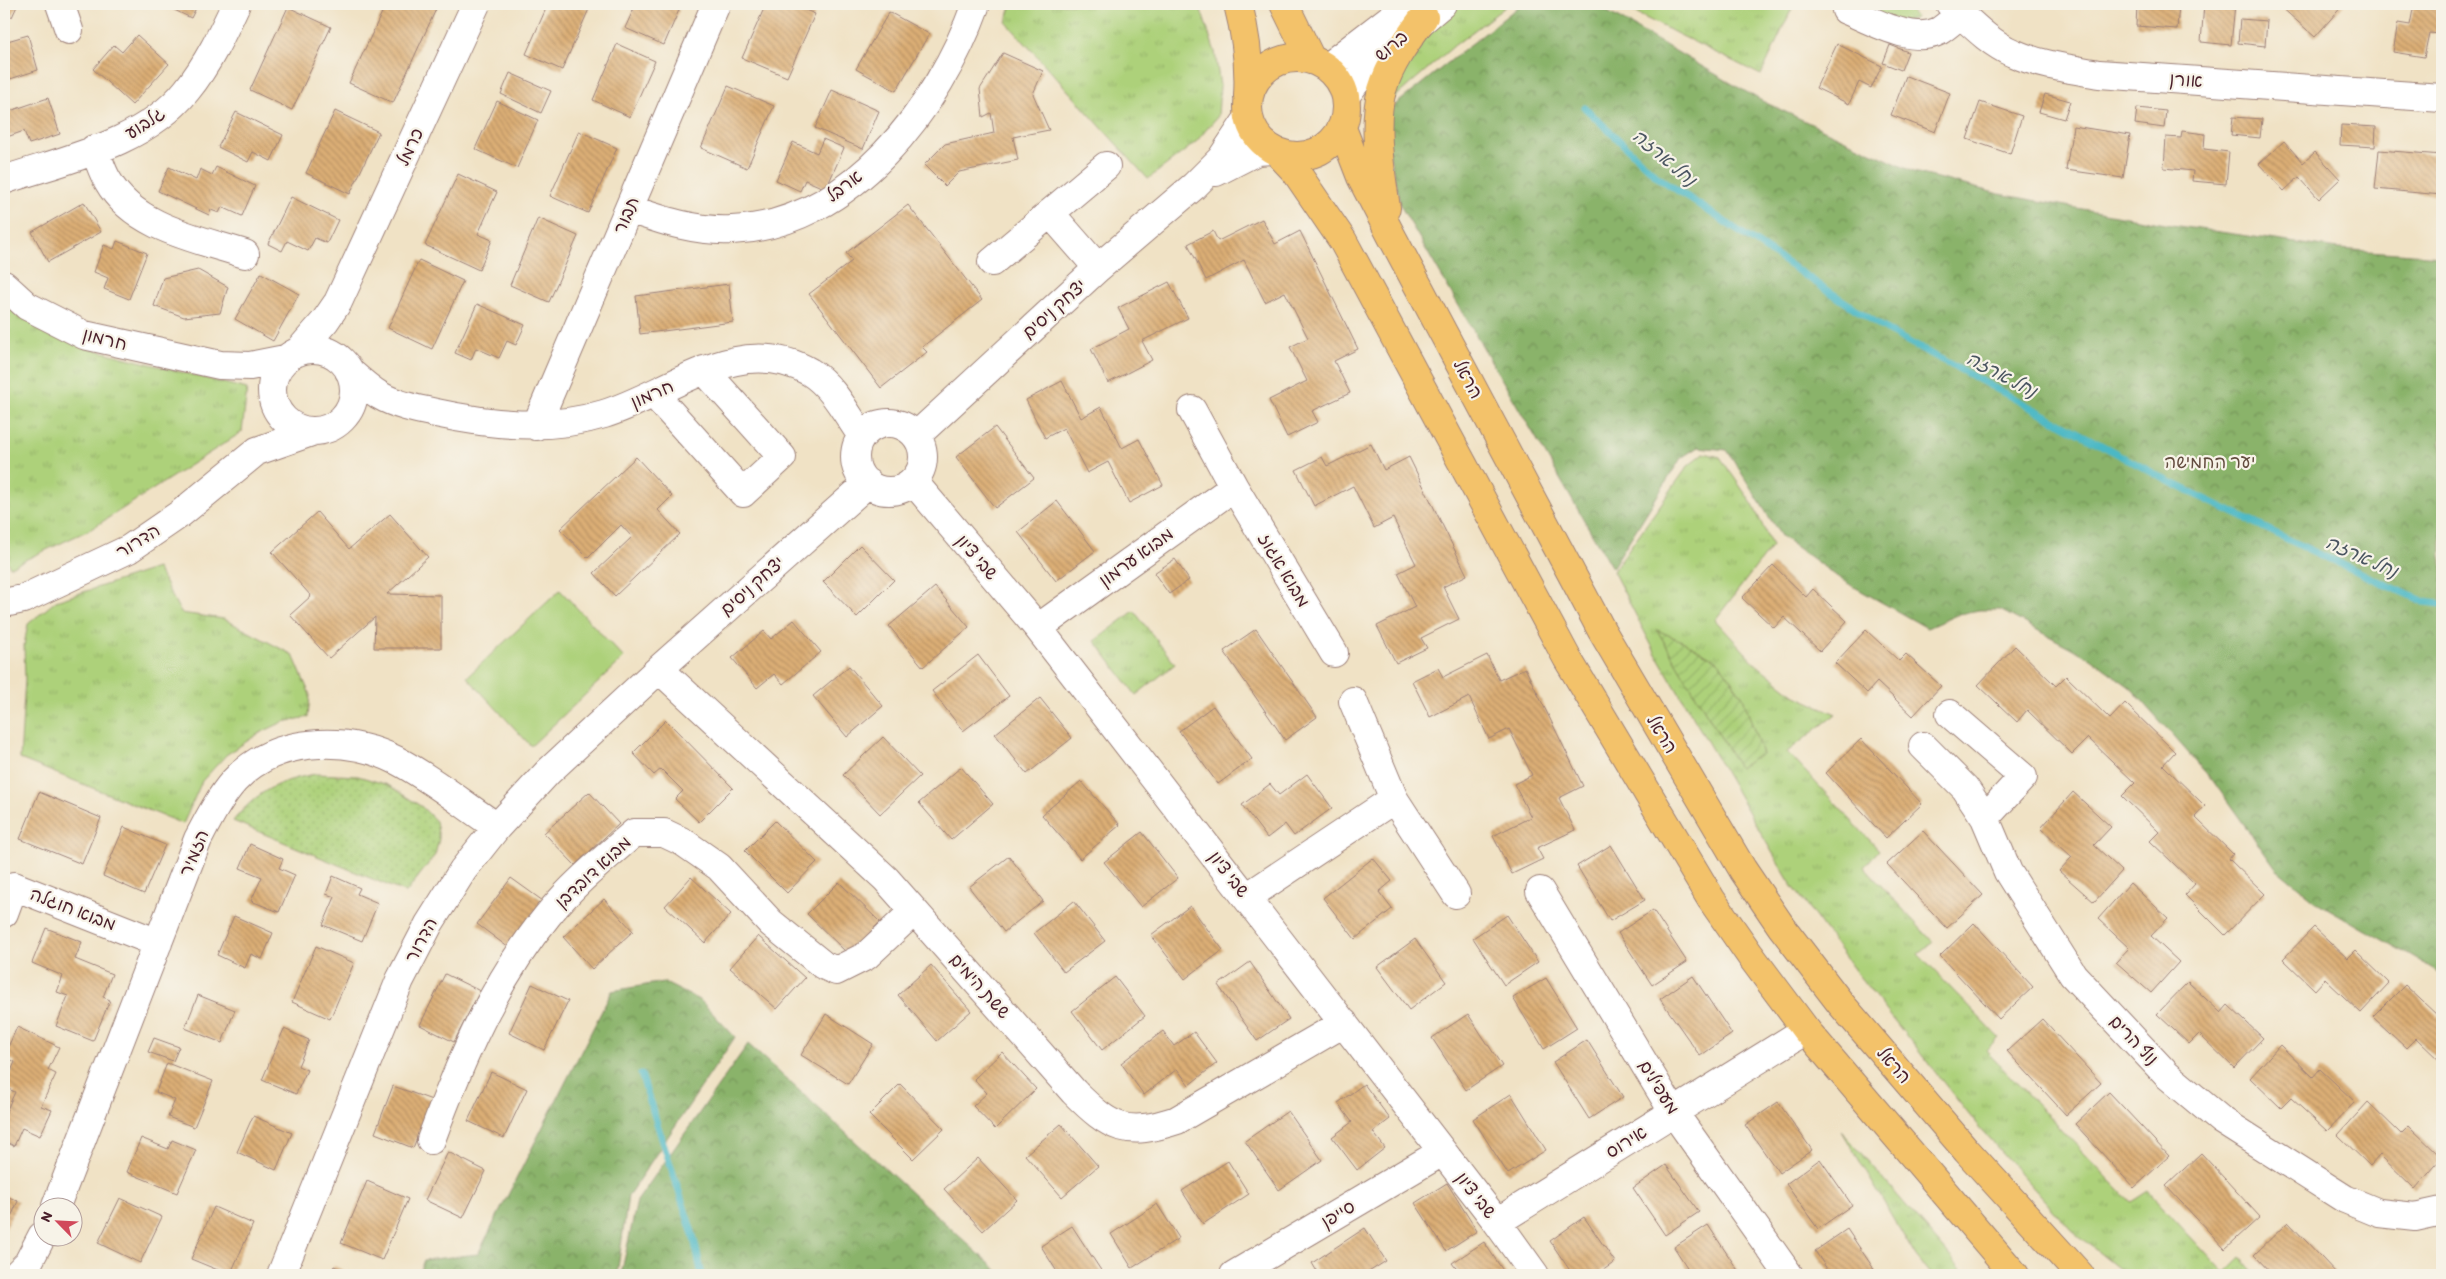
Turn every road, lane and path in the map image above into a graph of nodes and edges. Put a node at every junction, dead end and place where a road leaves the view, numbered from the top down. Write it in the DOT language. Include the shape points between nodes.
graph roads {
  1 [pos="60,4"];
  2 [pos="236,4"];
  3 [pos="476,4"];
  4 [pos="716,4"];
  5 [pos="976,4"];
  6 [pos="1238,4"];
  7 [pos="1284,4"];
  8 [pos="1425,8"];
  9 [pos="1956,9"];
  10 [pos="1846,10"];
  11 [pos="69,30"];
  12 [pos="1319,63"];
  13 [pos="1346,95"];
  14 [pos="2442,98"];
  15 [pos="1248,108"];
  16 [pos="1342,128"];
  17 [pos="94,149"];
  18 [pos="1276,152"];
  19 [pos="1106,166"];
  20 [pos="4,180"];
  21 [pos="1194,186"];
  22 [pos="628,209"];
  23 [pos="1050,214"];
  24 [pos="1391,235"];
  25 [pos="245,254"];
  26 [pos="992,262"];
  27 [pos="1098,268"];
  28 [pos="4,285"];
  29 [pos="344,289"];
  30 [pos="292,355"];
  31 [pos="220,365"];
  32 [pos="347,368"];
  33 [pos="704,370"];
  34 [pos="654,394"];
  35 [pos="274,401"];
  36 [pos="408,407"];
  37 [pos="1192,410"];
  38 [pos="326,426"];
  39 [pos="536,426"];
  40 [pos="862,436"];
  41 [pos="916,436"];
  42 [pos="257,452"];
  43 [pos="913,481"];
  44 [pos="868,483"];
  45 [pos="1234,486"];
  46 [pos="4,603"];
  47 [pos="1038,628"];
  48 [pos="1334,654"];
  49 [pos="659,669"];
  50 [pos="1353,701"];
  51 [pos="1950,714"];
  52 [pos="1923,746"];
  53 [pos="1394,799"];
  54 [pos="1985,818"];
  55 [pos="497,827"];
  56 [pos="1540,892"];
  57 [pos="1456,894"];
  58 [pos="1247,897"];
  59 [pos="914,912"];
  60 [pos="4,913"];
  61 [pos="158,942"];
  62 [pos="1344,1023"];
  63 [pos="1806,1030"];
  64 [pos="1674,1113"];
  65 [pos="430,1140"];
  66 [pos="1442,1152"];
  67 [pos="60,1196"];
  68 [pos="2440,1220"];
  69 [pos="1497,1222"];
  70 [pos="37,1246"];
  71 [pos="16,1275"];
  72 [pos="281,1275"];
  73 [pos="1234,1275"];
  74 [pos="1535,1275"];
  75 [pos="1790,1275"];
  76 [pos="2015,1275"];
  77 [pos="2080,1275"];
  1 -- 11 [label="street"];
  2 -- 17 [label="street, גלבוע" via="216,46 186,91 159,118 117,141"];
  3 -- 29 [label="street, כרמל"];
  4 -- 22 [label="street, תבור"];
  5 -- 22 [label="street, ארבל" via="964,39 911,125 879,159 832,198 801,216 765,226 732,230 667,222"];
  6 -- 15 [label="main road" via="1250,67"];
  7 -- 12 [label="main road"];
  8 -- 12 [label="street, ברוש"];
  8 -- 13 [label="street, ברוש" via="1367,67"];
  8 -- 24 [label="main road" via="1399,51 1382,90 1378,131"];
  9 -- 10 [label="street" via="1940,31 1926,36 1908,35"];
  9 -- 14 [label="street, אורן" via="1980,32 2012,53 2047,65 2099,74"];
  12 -- 13 [label="main road" via="1335,75"];
  12 -- 15 [label="main road" via="1294,57 1278,61 1264,70 1254,84"];
  13 -- 16 [label="main road" via="1347,112"];
  15 -- 18 [label="main road" via="1261,142"];
  15 -- 21 [label="street, יצחק ניסים" via="1221,159"];
  16 -- 18 [label="main road" via="1334,141 1309,156 1294,157"];
  16 -- 24 [label="main road, הראל"];
  17 -- 20 [label="street, גלבוע"];
  17 -- 25 [label="street" via="108,182 122,200 144,217"];
  18 -- 21 [label="street, יצחק ניסים" via="1256,151"];
  18 -- 63 [label="main road" via="1296,172 1343,241 1567,658 1711,898"];
  19 -- 23 [label="street"];
  21 -- 27 [label="street, יצחק ניסים"];
  22 -- 39 [label="street, תבור"];
  23 -- 26 [label="street"];
  23 -- 27 [label="street"];
  24 -- 77 [label="main road, הראל" via="1602,631 1743,870 1841,1004 1967,1151"];
  27 -- 41 [label="street, יצחק ניסים"];
  28 -- 31 [label="street, חרמון" via="27,306 84,335"];
  29 -- 30 [label="street, כרמל" via="326,321"];
  29 -- 32 [label="street, כרמל" via="335,328"];
  30 -- 31 [label="street, חרמון" via="250,366"];
  30 -- 32 [label="street" via="318,349 332,353"];
  30 -- 35 [label="street" via="276,372 272,385"];
  31 -- 35 [label="street, חרמון" via="238,373"];
  32 -- 36 [label="street, חרמון" via="378,394"];
  32 -- 38 [label="street" via="354,391 352,403 345,415"];
  33 -- 34 [label="street, חרמון"];
  33 -- 34 [label="street" via="782,457 742,493"];
  33 -- 40 [label="street, חרמון" via="750,358 770,358 792,364 828,387"];
  34 -- 39 [label="street, חרמון" via="603,415"];
  35 -- 38 [label="street" via="289,424 302,430"];
  35 -- 42 [label="street, הדרור" via="270,427"];
  36 -- 38 [label="street, חרמון" via="377,410"];
  36 -- 39 [label="street, חרמון" via="498,424"];
  37 -- 45 [label="street, מבוא אגוז"];
  38 -- 42 [label="street, הדרור"];
  40 -- 41 [label="street" via="878,424 888,423 899,424"];
  40 -- 44 [label="street" via="855,461"];
  41 -- 43 [label="street" via="923,458"];
  42 -- 46 [label="street, הדרור" via="180,514 129,549 23,599"];
  43 -- 44 [label="street" via="896,490 876,488"];
  43 -- 47 [label="street, שבי ציון"];
  44 -- 49 [label="street, יצחק ניסים"];
  45 -- 47 [label="street, מבוא ערמון"];
  45 -- 48 [label="street, מבוא אגוז"];
  47 -- 58 [label="street, שבי ציון"];
  49 -- 55 [label="street, הדרור" via="548,772"];
  49 -- 59 [label="street, ששת הימים" via="886,879"];
  50 -- 53 [label="street"];
  51 -- 54 [label="street" via="2023,777"];
  52 -- 54 [label="street, נוף הרים" via="1965,788"];
  53 -- 57 [label="street"];
  53 -- 58 [label="street"];
  54 -- 68 [label="street, נוף הרים" via="2008,872 2073,975 2168,1075 2221,1120 2345,1199 2379,1213"];
  55 -- 61 [label="street, הזמיר" via="396,760 363,747 326,743 293,747 263,759 234,781 215,808 198,839"];
  55 -- 72 [label="street, הדרור" via="463,870 429,924 400,980"];
  56 -- 64 [label="street, מעפילים"];
  58 -- 62 [label="street, שבי ציון"];
  59 -- 62 [label="street, ששת הימים" via="1087,1105 1112,1123 1132,1130 1177,1120"];
  59 -- 65 [label="street, מבוא דובדבן" via="866,956 836,971 771,923 719,867 683,842 664,833 634,833 561,900 511,965 458,1066"];
  60 -- 61 [label="street, מבוא חוגלה" via="14,886"];
  61 -- 67 [label="street, הזמיר"];
  62 -- 66 [label="street, שבי ציון"];
  63 -- 64 [label="street, אירוס"];
  63 -- 76 [label="main road"];
  64 -- 69 [label="street, אירוס"];
  64 -- 75 [label="street, מעפילים"];
  66 -- 69 [label="street, שבי ציון"];
  66 -- 73 [label="street, סייפן"];
  69 -- 74 [label="street, שבי ציון"];
  70 -- 71 [label="street" via="28,1263"];
}
